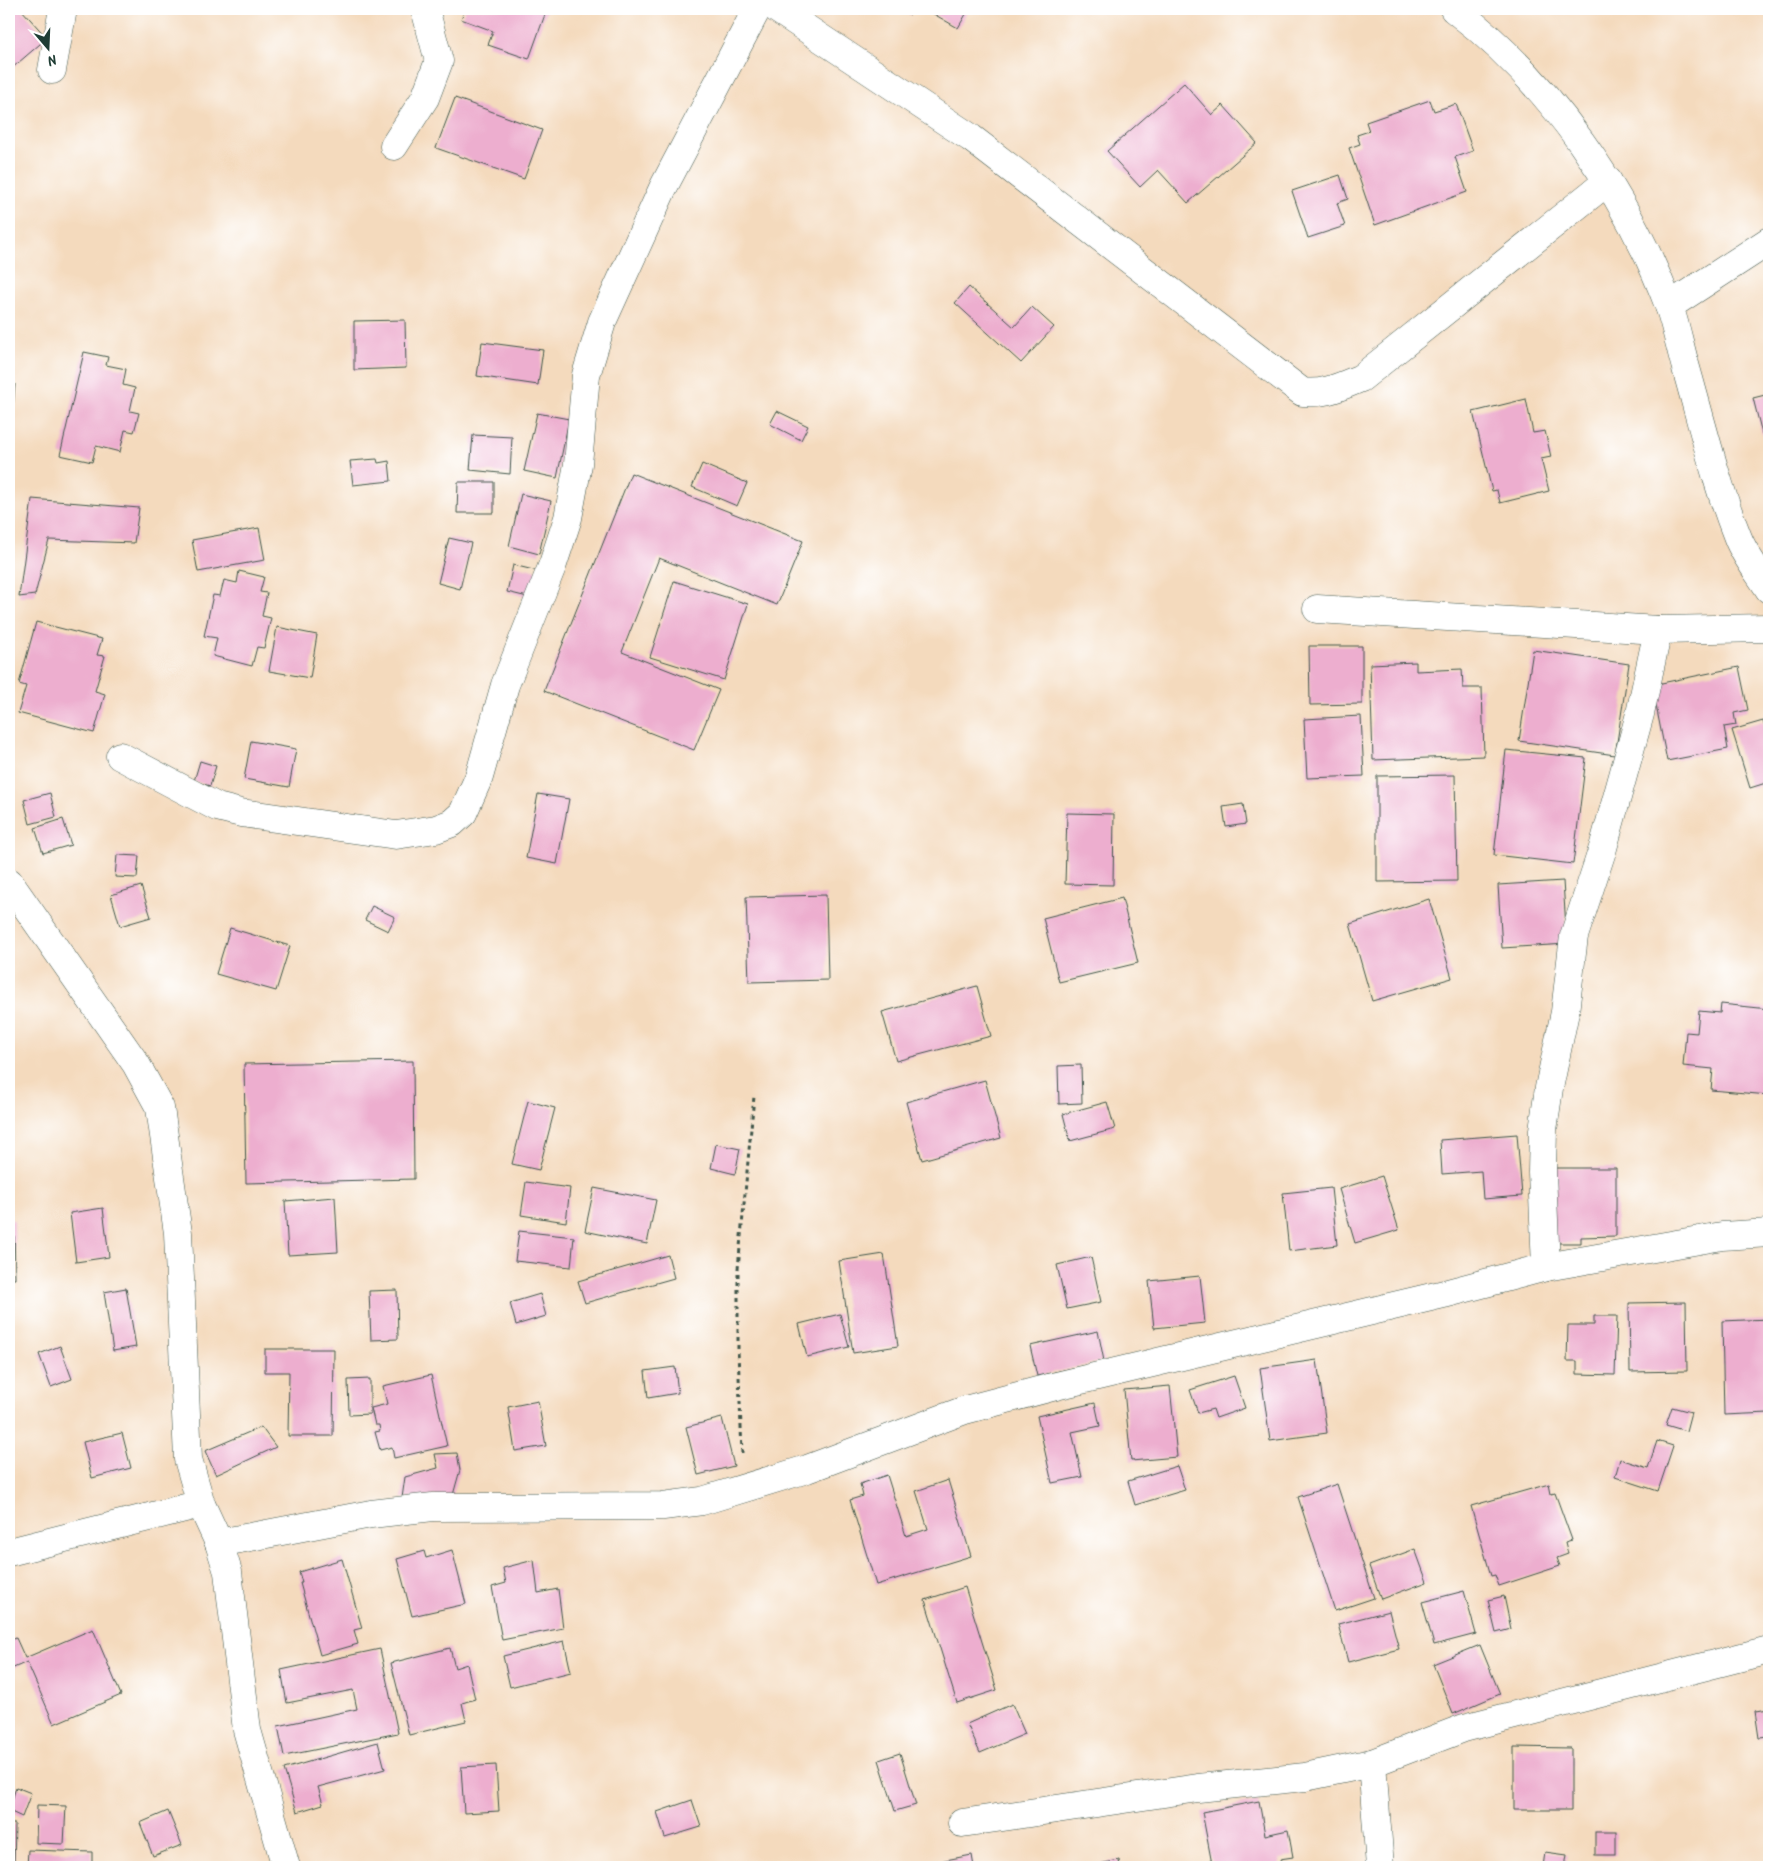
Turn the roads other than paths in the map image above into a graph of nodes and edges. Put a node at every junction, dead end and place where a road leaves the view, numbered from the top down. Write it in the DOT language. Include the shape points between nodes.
graph roads {
  1 [pos="64,9"];
  2 [pos="425,9"];
  3 [pos="757,9"];
  4 [pos="777,9"];
  5 [pos="1454,9"];
  6 [pos="52,70"];
  7 [pos="394,146"];
  8 [pos="1608,181"];
  9 [pos="1769,241"];
  10 [pos="1669,306"];
  11 [pos="1769,589"];
  12 [pos="1317,609"];
  13 [pos="1769,628"];
  14 [pos="1658,630"];
  15 [pos="120,756"];
  16 [pos="9,882"];
  17 [pos="1769,1233"];
  18 [pos="1546,1266"];
  19 [pos="201,1504"];
  20 [pos="219,1543"];
  21 [pos="9,1552"];
  22 [pos="1769,1650"];
  23 [pos="1372,1763"];
  24 [pos="962,1823"];
  25 [pos="286,1867"];
  26 [pos="1380,1867"];
  1 -- 6 [label="street"];
  2 -- 7 [label="street" via="439,61 425,98"];
  3 -- 15 [label="street" via="663,188 602,322 586,375 578,464 568,518 554,564 505,685 479,776 463,813 452,823 436,829 396,835 241,813 217,807"];
  4 -- 8 [label="street" via="971,138 1302,392 1329,391 1361,378"];
  5 -- 8 [label="street" via="1481,29 1546,97"];
  8 -- 10 [label="street" via="1645,251"];
  9 -- 10 [label="street"];
  10 -- 11 [label="street" via="1710,454 1739,539"];
  12 -- 14 [label="street"];
  13 -- 14 [label="street"];
  14 -- 18 [label="street" via="1640,714 1574,936 1565,1012 1548,1088 1544,1130 1542,1172"];
  16 -- 19 [label="street" via="136,1064 160,1108 178,1233 188,1459"];
  17 -- 18 [label="street" via="1722,1236"];
  18 -- 20 [label="street" via="1444,1294 965,1410 807,1469 702,1501 663,1506 453,1507 371,1514"];
  19 -- 20 [label="street"];
  19 -- 21 [label="street"];
  20 -- 25 [label="street" via="228,1572 247,1730"];
  22 -- 23 [label="street" via="1464,1728"];
  23 -- 24 [label="street" via="1305,1777 1198,1788"];
  23 -- 26 [label="street"];
}
